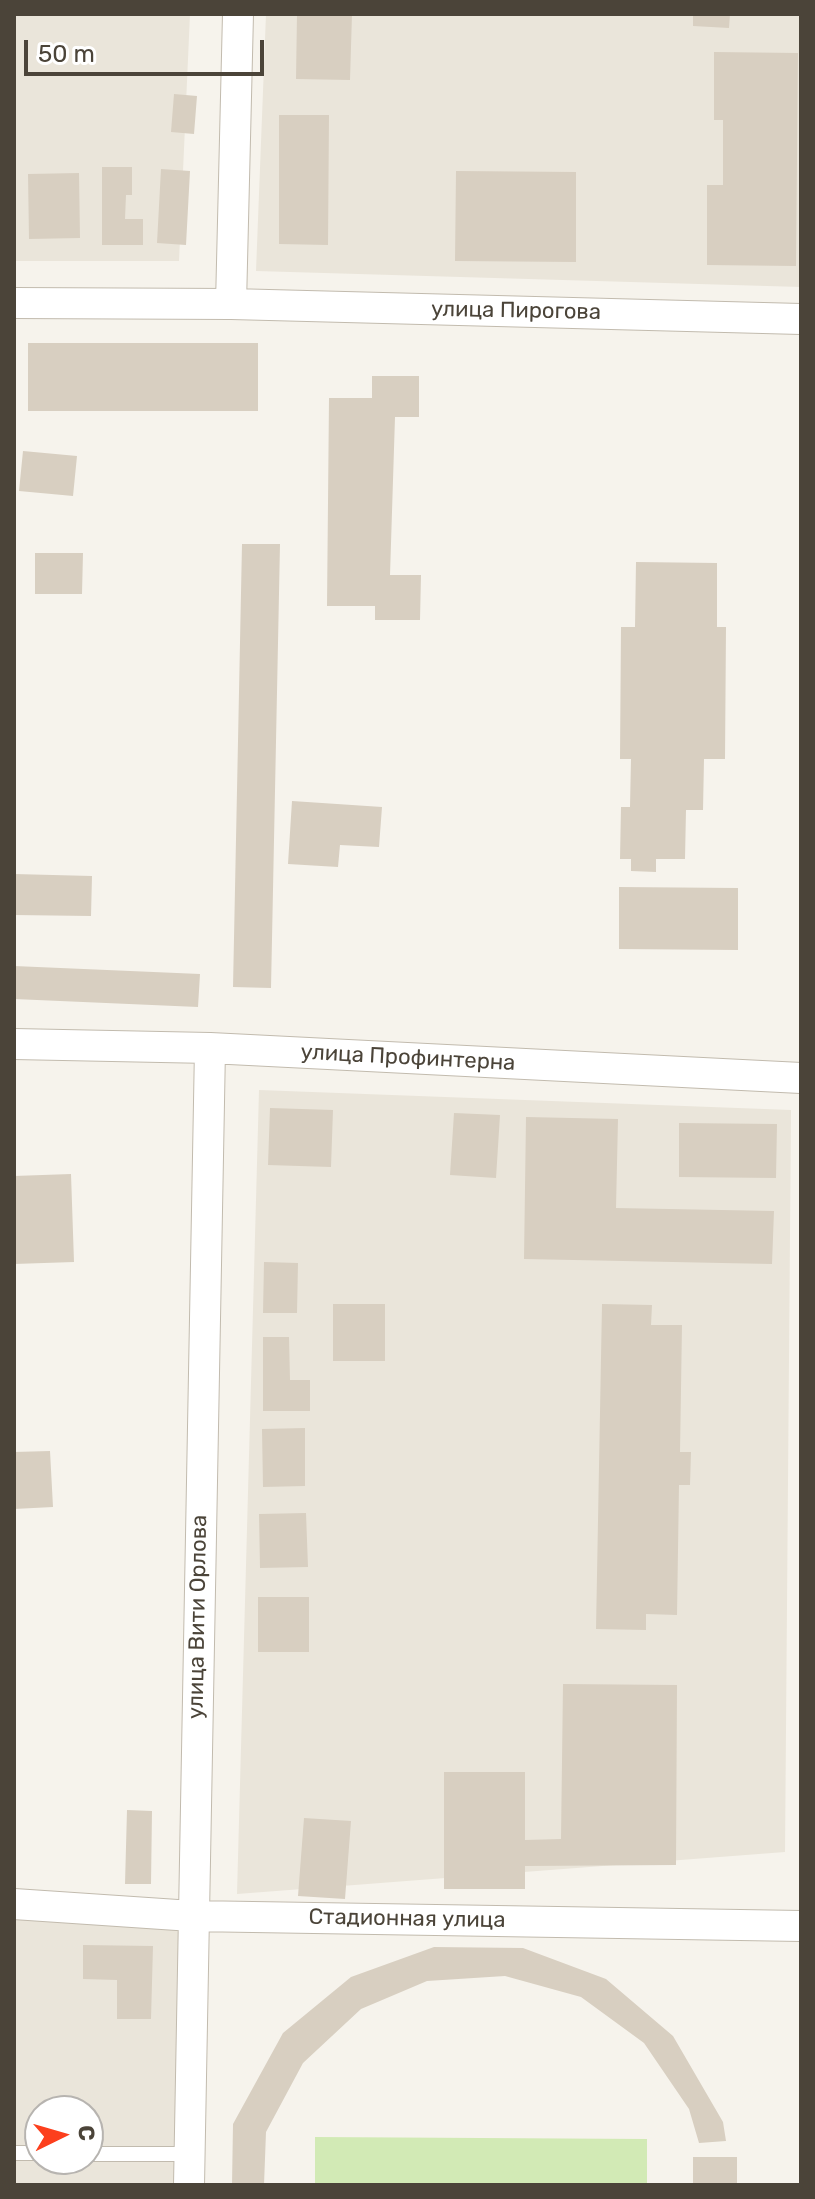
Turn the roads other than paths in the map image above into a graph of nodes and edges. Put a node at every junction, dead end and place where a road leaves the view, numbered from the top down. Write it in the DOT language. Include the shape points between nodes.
graph roads {
  1 [pos="238,14"];
  2 [pos="14,303"];
  3 [pos="231,304"];
  4 [pos="801,319"];
  5 [pos="14,1044"];
  6 [pos="210,1048"];
  7 [pos="801,1078"];
  8 [pos="14,1904"];
  9 [pos="192,1916"];
  10 [pos="801,1926"];
  11 [pos="104,2154"];
  12 [pos="189,2154"];
  13 [pos="189,2185"];
  1 -- 3 [label="street"];
  2 -- 3 [label="street, улица Пирогова"];
  3 -- 4 [label="street, улица Пирогова"];
  5 -- 6 [label="street, улица Профинтерна"];
  6 -- 7 [label="street, улица Профинтерна"];
  6 -- 9 [label="street, улица Вити Орлова"];
  8 -- 9 [label="street, Стадионная улица"];
  9 -- 10 [label="street, Стадионная улица"];
  9 -- 12 [label="street, улица Вити Орлова"];
  11 -- 12 [label="lane"];
  12 -- 13 [label="street, улица Вити Орлова"];
}
